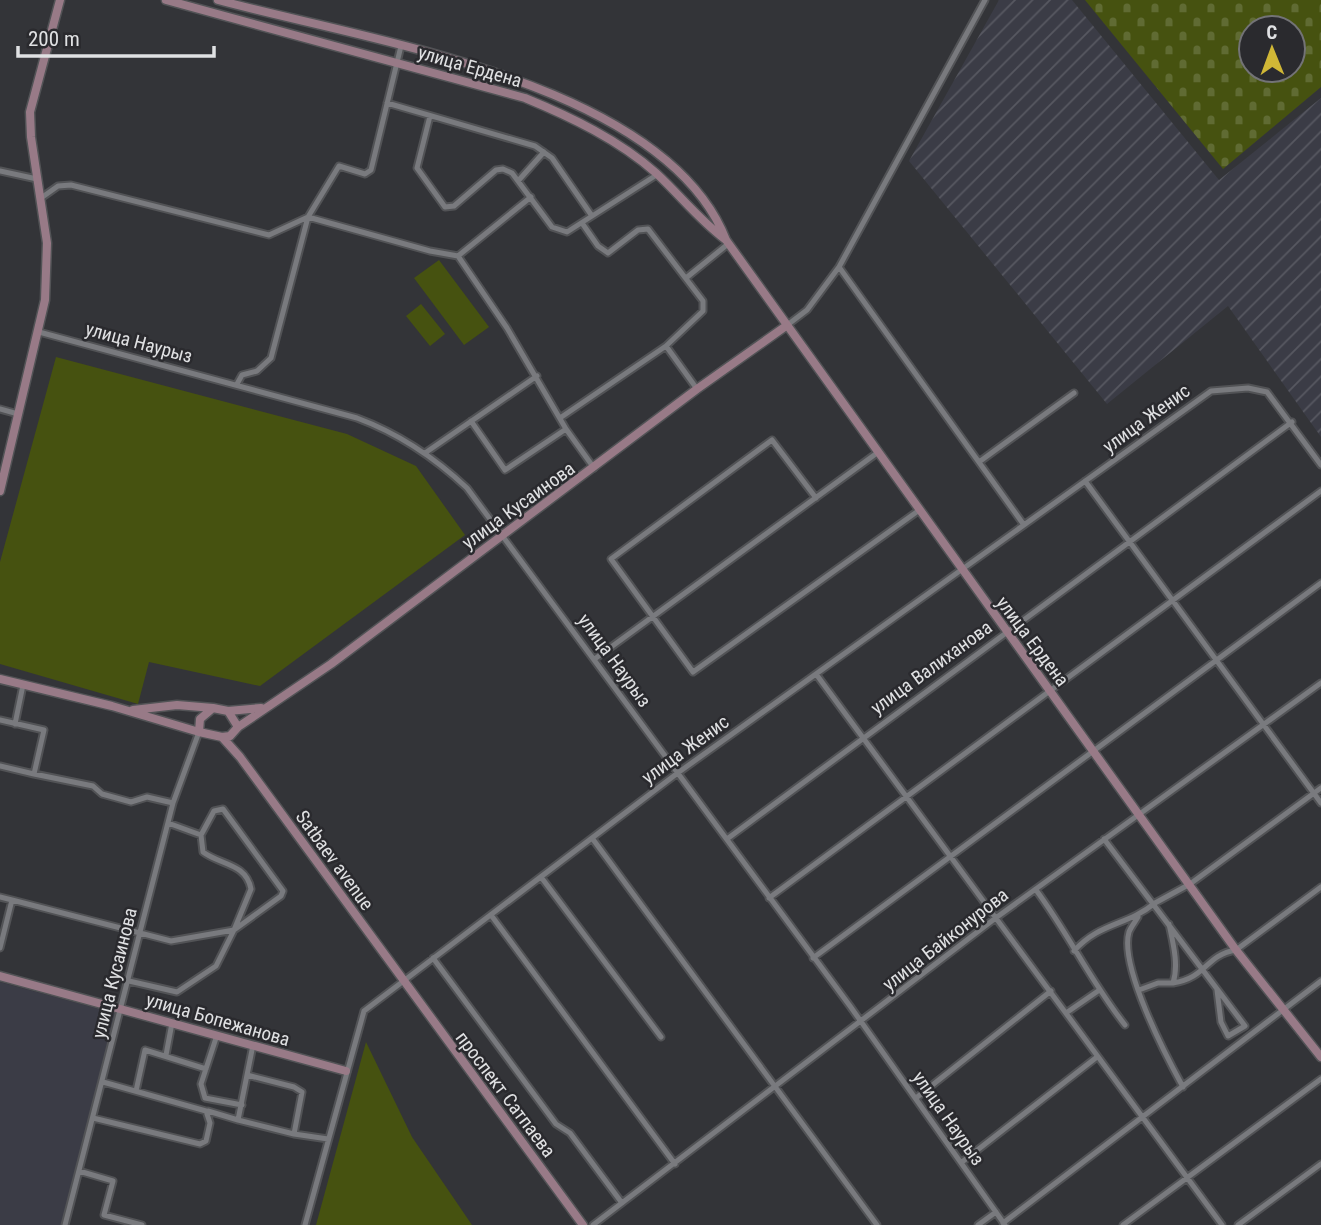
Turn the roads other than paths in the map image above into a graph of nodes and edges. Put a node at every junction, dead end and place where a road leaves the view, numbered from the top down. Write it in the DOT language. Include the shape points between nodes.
graph roads {
  1 [pos="60,0"];
  2 [pos="166,0"];
  3 [pos="218,0"];
  4 [pos="985,0"];
  5 [pos="401,46"];
  6 [pos="397,62"];
  7 [pos="387,103"];
  8 [pos="430,116"];
  9 [pos="544,152"];
  10 [pos="0,171"];
  11 [pos="658,174"];
  12 [pos="37,179"];
  13 [pos="518,181"];
  14 [pos="531,197"];
  15 [pos="41,198"];
  16 [pos="592,216"];
  17 [pos="307,217"];
  18 [pos="582,223"];
  19 [pos="727,242"];
  20 [pos="458,256"];
  21 [pos="839,267"];
  22 [pos="686,278"];
  23 [pos="786,326"];
  24 [pos="39,332"];
  25 [pos="666,346"];
  26 [pos="537,376"];
  27 [pos="237,384"];
  28 [pos="697,389"];
  29 [pos="1073,393"];
  30 [pos="0,409"];
  31 [pos="18,414"];
  32 [pos="560,418"];
  33 [pos="471,421"];
  34 [pos="1292,422"];
  35 [pos="566,429"];
  36 [pos="425,453"];
  37 [pos="877,453"];
  38 [pos="979,462"];
  39 [pos="1321,465"];
  40 [pos="594,468"];
  41 [pos="1085,481"];
  42 [pos="0,491"];
  43 [pos="1321,491"];
  44 [pos="816,498"];
  45 [pos="918,511"];
  46 [pos="1024,525"];
  47 [pos="501,535"];
  48 [pos="1129,541"];
  49 [pos="961,570"];
  50 [pos="1321,583"];
  51 [pos="1173,600"];
  52 [pos="653,616"];
  53 [pos="1006,631"];
  54 [pos="596,658"];
  55 [pos="1218,660"];
  56 [pos="817,674"];
  57 [pos="0,679"];
  58 [pos="1321,683"];
  59 [pos="23,685"];
  60 [pos="1051,690"];
  61 [pos="267,707"];
  62 [pos="213,708"];
  63 [pos="126,710"];
  64 [pos="228,711"];
  65 [pos="0,720"];
  66 [pos="15,724"];
  67 [pos="1264,724"];
  68 [pos="237,729"];
  69 [pos="199,732"];
  70 [pos="222,737"];
  71 [pos="863,737"];
  72 [pos="1095,751"];
  73 [pos="240,757"];
  74 [pos="0,766"];
  75 [pos="679,772"];
  76 [pos="34,774"];
  77 [pos="1321,788"];
  78 [pos="1314,794"];
  79 [pos="907,797"];
  80 [pos="173,803"];
  81 [pos="1321,803"];
  82 [pos="1139,814"];
  83 [pos="168,823"];
  84 [pos="201,835"];
  85 [pos="592,838"];
  86 [pos="727,839"];
  87 [pos="1104,839"];
  88 [pos="949,857"];
  89 [pos="541,877"];
  90 [pos="1190,884"];
  91 [pos="1321,887"];
  92 [pos="1036,890"];
  93 [pos="0,897"];
  94 [pos="769,898"];
  95 [pos="12,900"];
  96 [pos="1155,903"];
  97 [pos="491,915"];
  98 [pos="997,917"];
  99 [pos="1138,917"];
  100 [pos="1168,922"];
  101 [pos="234,930"];
  102 [pos="140,934"];
  103 [pos="0,944"];
  104 [pos="1236,950"];
  105 [pos="1074,951"];
  106 [pos="433,958"];
  107 [pos="813,958"];
  108 [pos="1203,969"];
  109 [pos="0,976"];
  110 [pos="129,981"];
  111 [pos="402,981"];
  112 [pos="1321,981"];
  113 [pos="1173,983"];
  114 [pos="1139,990"];
  115 [pos="1217,990"];
  116 [pos="1051,991"];
  117 [pos="1098,991"];
  118 [pos="122,1008"];
  119 [pos="1284,1009"];
  120 [pos="1066,1013"];
  121 [pos="862,1022"];
  122 [pos="173,1023"];
  123 [pos="1125,1025"];
  124 [pos="217,1035"];
  125 [pos="661,1037"];
  126 [pos="253,1045"];
  127 [pos="166,1055"];
  128 [pos="1097,1057"];
  129 [pos="1321,1057"];
  130 [pos="206,1069"];
  131 [pos="346,1071"];
  132 [pos="247,1075"];
  133 [pos="1321,1079"];
  134 [pos="103,1082"];
  135 [pos="776,1085"];
  136 [pos="1182,1087"];
  137 [pos="136,1091"];
  138 [pos="916,1098"];
  139 [pos="242,1105"];
  140 [pos="206,1111"];
  141 [pos="93,1118"];
  142 [pos="1141,1119"];
  143 [pos="238,1120"];
  144 [pos="294,1133"];
  145 [pos="328,1139"];
  146 [pos="962,1162"];
  147 [pos="675,1164"];
  148 [pos="1321,1164"];
  149 [pos="79,1171"];
  150 [pos="1188,1177"];
  151 [pos="622,1203"];
  152 [pos="996,1212"];
  153 [pos="1004,1224"];
  154 [pos="65,1225"];
  155 [pos="142,1225"];
  156 [pos="305,1225"];
  157 [pos="583,1225"];
  158 [pos="593,1225"];
  159 [pos="877,1225"];
  160 [pos="978,1225"];
  161 [pos="1123,1225"];
  162 [pos="1222,1225"];
  163 [pos="1238,1225"];
  1 -- 12 [label="street" via="30,112"];
  2 -- 6 [label="street, улица Ердена"];
  3 -- 5 [label="street, улица Ердена"];
  4 -- 21 [label="street"];
  5 -- 6 [label="street"];
  5 -- 19 [label="street, улица Ердена" via="529,85 616,127 689,180 717,216"];
  6 -- 7 [label="street"];
  6 -- 11 [label="street, улица Ердена" via="526,98 574,119"];
  7 -- 8 [label="street"];
  7 -- 17 [label="street" via="371,170 365,174 339,166"];
  8 -- 9 [label="street"];
  8 -- 13 [label="street" via="417,169 445,207 454,206 498,168"];
  9 -- 13 [label="street"];
  9 -- 16 [label="street"];
  10 -- 12 [label="street"];
  11 -- 16 [label="street"];
  11 -- 19 [label="street, улица Ердена"];
  12 -- 15 [label="street"];
  13 -- 14 [label="street"];
  14 -- 18 [label="street" via="556,231 567,232"];
  14 -- 20 [label="street"];
  15 -- 17 [label="street" via="71,185 270,235"];
  15 -- 24 [label="street" via="47,275"];
  16 -- 18 [label="street"];
  17 -- 20 [label="street"];
  17 -- 27 [label="street" via="271,358 257,371 242,375"];
  18 -- 22 [label="street" via="608,253 638,230 648,229"];
  19 -- 22 [label="street"];
  19 -- 23 [label="street, улица Ердена"];
  20 -- 26 [label="street"];
  21 -- 23 [label="street" via="807,310"];
  21 -- 38 [label="street"];
  22 -- 25 [label="street" via="703,301 703,311"];
  23 -- 28 [label="street, улица Кусаинова"];
  23 -- 37 [label="street, улица Ердена"];
  24 -- 27 [label="street, улица Наурыз"];
  24 -- 31 [label="street"];
  25 -- 28 [label="street"];
  25 -- 32 [label="street"];
  26 -- 32 [label="street"];
  26 -- 33 [label="street"];
  27 -- 36 [label="street, улица Наурыз" via="387,429"];
  28 -- 40 [label="street, улица Кусаинова"];
  29 -- 38 [label="street"];
  30 -- 31 [label="street"];
  31 -- 42 [label="street"];
  32 -- 35 [label="street"];
  33 -- 35 [label="street" via="505,470"];
  33 -- 36 [label="street"];
  34 -- 39 [label="street"];
  34 -- 41 [label="street, улица Женис" via="1267,392 1248,388 1211,391"];
  34 -- 48 [label="street, улица Валиханова"];
  35 -- 40 [label="street"];
  36 -- 47 [label="street, улица Наурыз" via="467,488"];
  37 -- 44 [label="street"];
  37 -- 45 [label="street, улица Ердена"];
  38 -- 46 [label="street"];
  40 -- 47 [label="street, улица Кусаинова"];
  41 -- 46 [label="street, улица Женис"];
  41 -- 48 [label="street"];
  43 -- 51 [label="street"];
  44 -- 52 [label="street"];
  44 -- 52 [label="street" via="771,441 612,557"];
  45 -- 49 [label="street, улица Ердена"];
  45 -- 52 [label="street" via="693,672"];
  46 -- 49 [label="street, улица Женис"];
  47 -- 54 [label="street, улица Наурыз"];
  47 -- 61 [label="street, улица Кусаинова"];
  48 -- 51 [label="street"];
  48 -- 53 [label="street, улица Валиханова"];
  49 -- 53 [label="street, улица Ердена"];
  49 -- 56 [label="street, улица Женис"];
  50 -- 55 [label="street"];
  51 -- 55 [label="street"];
  51 -- 60 [label="street"];
  52 -- 54 [label="street"];
  53 -- 60 [label="street, улица Ердена"];
  53 -- 71 [label="street, улица Валиханова"];
  54 -- 75 [label="street, улица Наурыз"];
  55 -- 67 [label="street"];
  55 -- 72 [label="street"];
  56 -- 71 [label="street"];
  56 -- 75 [label="street, улица Женис"];
  57 -- 59 [label="street"];
  58 -- 67 [label="street, улица Байконурова"];
  59 -- 63 [label="street"];
  59 -- 66 [label="street"];
  60 -- 72 [label="street, улица Ердена"];
  60 -- 79 [label="street"];
  61 -- 64 [label="street"];
  61 -- 68 [label="street, улица Кусаинова"];
  62 -- 63 [label="street" via="177,705"];
  62 -- 64 [label="street"];
  62 -- 69 [label="street" via="200,719"];
  63 -- 69 [label="street"];
  64 -- 68 [label="street"];
  65 -- 66 [label="street"];
  66 -- 76 [label="street" via="44,730"];
  67 -- 78 [label="street"];
  67 -- 82 [label="street, улица Байконурова"];
  68 -- 70 [label="street"];
  68 -- 73 [label="street"];
  69 -- 70 [label="street"];
  69 -- 80 [label="street, улица Кусаинова"];
  70 -- 73 [label="street"];
  71 -- 79 [label="street"];
  71 -- 86 [label="street, улица Валиханова"];
  72 -- 82 [label="street, улица Ердена"];
  72 -- 88 [label="street"];
  73 -- 111 [label="street, Satbaev avenue"];
  74 -- 76 [label="street"];
  75 -- 85 [label="street, улица Женис"];
  75 -- 86 [label="street, улица Наурыз"];
  76 -- 80 [label="street" via="93,786 102,794 131,802 147,797"];
  77 -- 78 [label="street"];
  78 -- 81 [label="street"];
  78 -- 90 [label="street"];
  79 -- 88 [label="street"];
  79 -- 94 [label="street"];
  80 -- 83 [label="street, улица Кусаинова"];
  82 -- 87 [label="street, улица Байконурова"];
  82 -- 90 [label="street, улица Ердена"];
  83 -- 84 [label="street"];
  83 -- 102 [label="street, улица Кусаинова"];
  84 -- 101 [label="street" via="203,852 238,867 250,883"];
  84 -- 101 [label="street" via="214,811 223,810 281,886 281,896"];
  85 -- 89 [label="street, улица Женис"];
  85 -- 135 [label="street"];
  86 -- 94 [label="street, улица Наурыз"];
  87 -- 92 [label="street, улица Байконурова"];
  87 -- 96 [label="street"];
  88 -- 98 [label="street"];
  88 -- 107 [label="street"];
  89 -- 97 [label="street, улица Женис"];
  89 -- 125 [label="street"];
  90 -- 96 [label="street"];
  90 -- 104 [label="street, улица Ердена"];
  91 -- 104 [label="street"];
  92 -- 98 [label="street, улица Байконурова"];
  92 -- 105 [label="street"];
  93 -- 95 [label="street"];
  94 -- 107 [label="street, улица Наурыз"];
  95 -- 102 [label="street"];
  95 -- 103 [label="street"];
  96 -- 99 [label="street"];
  96 -- 100 [label="street"];
  97 -- 106 [label="street, улица Женис"];
  97 -- 147 [label="street"];
  98 -- 116 [label="street"];
  98 -- 121 [label="street, улица Байконурова"];
  99 -- 105 [label="street" via="1096,932"];
  99 -- 114 [label="street" via="1129,932 1129,964"];
  100 -- 108 [label="street"];
  100 -- 113 [label="street" via="1174,949"];
  101 -- 102 [label="street" via="171,941"];
  101 -- 110 [label="street" via="216,966 177,992"];
  102 -- 110 [label="street, улица Кусаинова"];
  104 -- 108 [label="street" via="1219,955"];
  104 -- 119 [label="street, улица Ердена"];
  105 -- 117 [label="street"];
  106 -- 111 [label="street, улица Женис"];
  106 -- 151 [label="street" via="556,1124 570,1133"];
  107 -- 121 [label="street, улица Наурыз"];
  108 -- 113 [label="street" via="1197,977"];
  108 -- 115 [label="street"];
  109 -- 118 [label="street, улица Бопежанова"];
  110 -- 118 [label="street, улица Кусаинова"];
  111 -- 131 [label="street, улица Женис" via="363,1011"];
  111 -- 157 [label="street, проспект Сатпаева"];
  112 -- 119 [label="street"];
  113 -- 114 [label="street"];
  114 -- 136 [label="street"];
  115 -- 115 [label="street" via="1245,1026 1228,1036 1221,1022"];
  116 -- 120 [label="street"];
  116 -- 138 [label="street"];
  117 -- 120 [label="street"];
  117 -- 123 [label="street"];
  118 -- 122 [label="street, улица Бопежанова"];
  118 -- 134 [label="street, улица Кусаинова"];
  119 -- 129 [label="street, улица Ердена"];
  119 -- 136 [label="street"];
  120 -- 128 [label="street"];
  121 -- 135 [label="street, улица Байконурова"];
  121 -- 138 [label="street, улица Наурыз"];
  122 -- 124 [label="street, улица Бопежанова"];
  122 -- 127 [label="street"];
  124 -- 126 [label="street, улица Бопежанова"];
  124 -- 130 [label="street"];
  126 -- 131 [label="street, улица Бопежанова"];
  126 -- 132 [label="street"];
  127 -- 130 [label="street"];
  127 -- 137 [label="street" via="143,1052"];
  128 -- 142 [label="street"];
  128 -- 146 [label="street"];
  130 -- 139 [label="street" via="201,1084 205,1098"];
  131 -- 145 [label="street, улица Женис"];
  132 -- 139 [label="street"];
  132 -- 144 [label="street" via="302,1092"];
  133 -- 150 [label="street"];
  134 -- 137 [label="street"];
  134 -- 141 [label="street, улица Кусаинова"];
  135 -- 147 [label="street, улица Байконурова"];
  135 -- 159 [label="street"];
  136 -- 142 [label="street"];
  137 -- 140 [label="street"];
  138 -- 146 [label="street, улица Наурыз"];
  139 -- 143 [label="street"];
  140 -- 141 [label="street" via="210,1123 206,1140 200,1144"];
  140 -- 143 [label="street"];
  141 -- 149 [label="street, улица Кусаинова"];
  142 -- 150 [label="street"];
  142 -- 153 [label="street"];
  143 -- 144 [label="street"];
  144 -- 145 [label="street"];
  145 -- 156 [label="street, улица Женис"];
  146 -- 152 [label="street, улица Наурыз"];
  147 -- 151 [label="street, улица Байконурова"];
  148 -- 163 [label="street"];
  149 -- 154 [label="street, улица Кусаинова"];
  149 -- 155 [label="street" via="113,1181 104,1215"];
  150 -- 161 [label="street"];
  150 -- 162 [label="street"];
  151 -- 158 [label="street, улица Байконурова"];
  152 -- 153 [label="street, улица Наурыз"];
  152 -- 160 [label="street"];
}
